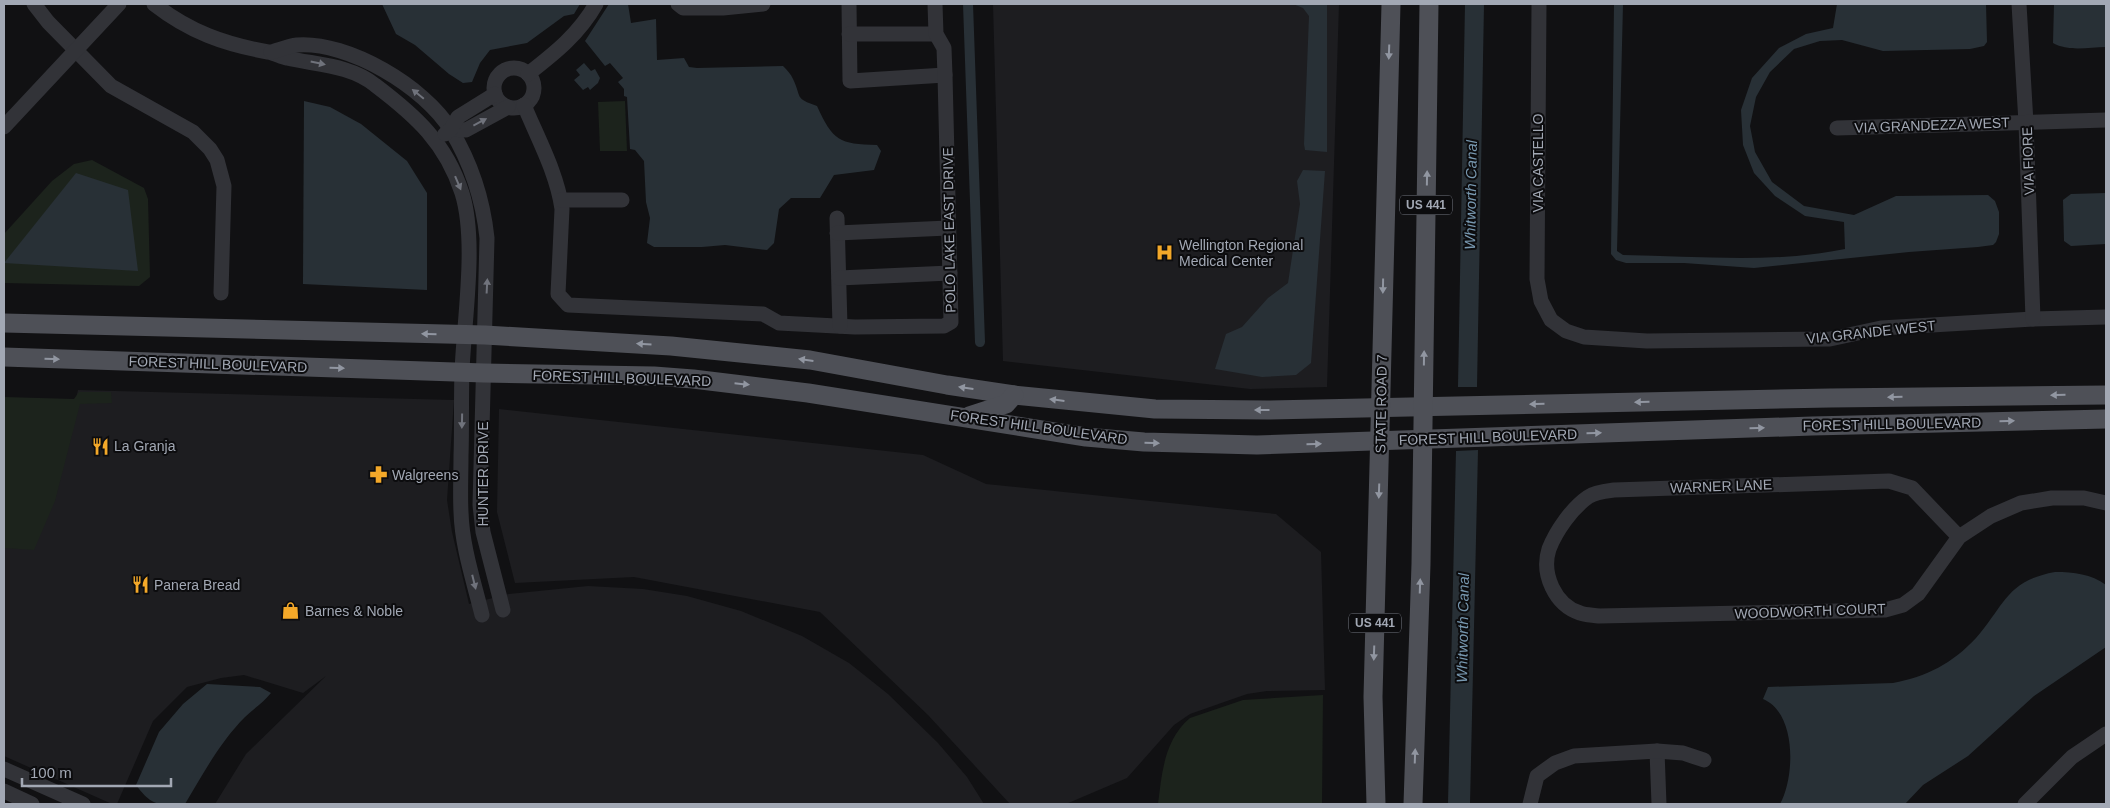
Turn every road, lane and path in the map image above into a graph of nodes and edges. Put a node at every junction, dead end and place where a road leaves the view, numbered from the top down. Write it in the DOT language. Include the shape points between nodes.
graph roads {
  1 [pos="34,4"];
  2 [pos="119,4"];
  3 [pos="154,4"];
  4 [pos="596,4"];
  5 [pos="678,4"];
  6 [pos="763,4"];
  7 [pos="849,4"];
  8 [pos="935,4"];
  9 [pos="1391,4"];
  10 [pos="1429,4"];
  11 [pos="1539,4"];
  12 [pos="2019,4"];
  13 [pos="723,6"];
  14 [pos="849,34"];
  15 [pos="936,34"];
  16 [pos="76,49"];
  17 [pos="271,52"];
  18 [pos="528,74"];
  19 [pos="944,75"];
  20 [pos="495,94"];
  21 [pos="524,106"];
  22 [pos="508,107"];
  23 [pos="2106,120"];
  24 [pos="2026,123"];
  25 [pos="4,127"];
  26 [pos="1837,128"];
  27 [pos="451,129"];
  28 [pos="435,140"];
  29 [pos="561,200"];
  30 [pos="622,200"];
  31 [pos="836,218"];
  32 [pos="948,228"];
  33 [pos="837,233"];
  34 [pos="950,273"];
  35 [pos="839,278"];
  36 [pos="221,293"];
  37 [pos="2106,317"];
  38 [pos="2033,319"];
  39 [pos="1551,320"];
  40 [pos="4,323"];
  41 [pos="840,326"];
  42 [pos="464,335"];
  43 [pos="485,335"];
  44 [pos="4,357"];
  45 [pos="462,372"];
  46 [pos="484,373"];
  47 [pos="1014,395"];
  48 [pos="2106,395"];
  49 [pos="1381,407"];
  50 [pos="1424,407"];
  51 [pos="965,417"];
  52 [pos="2106,419"];
  53 [pos="1423,439"];
  54 [pos="1380,442"];
  55 [pos="2106,503"];
  56 [pos="1959,537"];
  57 [pos="1564,604"];
  58 [pos="503,610"];
  59 [pos="482,615"];
  60 [pos="2106,734"];
  61 [pos="1657,751"];
  62 [pos="1704,760"];
  63 [pos="4,769"];
  64 [pos="4,791"];
  65 [pos="32,804"];
  66 [pos="83,804"];
  67 [pos="1376,804"];
  68 [pos="1413,804"];
  69 [pos="1530,804"];
  70 [pos="1659,804"];
  71 [pos="2025,804"];
  1 -- 16 [label="street"];
  2 -- 16 [label="street"];
  3 -- 17 [label="street, HUNTER DRIVE" via="206,35 234,45"];
  4 -- 18 [label="street" via="577,33"];
  5 -- 13 [label="street" via="683,8"];
  6 -- 13 [label="street"];
  7 -- 14 [label="street"];
  8 -- 15 [label="street, POLO LAKE EAST DRIVE"];
  9 -- 49 [label="main road, STATE ROAD 7 / US 441, one-way"];
  50 -- 10 [label="main road, US 441, one-way"];
  11 -- 39 [label="street, VIA CASTELLO" via="1537,279 1541,301"];
  12 -- 24 [label="street, VIA FIORE"];
  14 -- 15 [label="street"];
  14 -- 19 [label="street" via="850,81"];
  15 -- 19 [label="street, POLO LAKE EAST DRIVE" via="944,48"];
  16 -- 25 [label="street"];
  16 -- 36 [label="street" via="110,86 193,132 217,160 224,186"];
  27 -- 17 [label="street, HUNTER DRIVE, one-way" via="421,96 372,64 322,47 296,45"];
  17 -- 28 [label="street, HUNTER DRIVE, one-way" via="285,58 350,71 374,84 427,129"];
  18 -- 20 [label="street" via="517,68 504,71 495,81"];
  18 -- 21 [label="street" via="534,91"];
  19 -- 32 [label="street, POLO LAKE EAST DRIVE"];
  20 -- 22 [label="street"];
  20 -- 27 [label="street" via="458,117"];
  21 -- 22 [label="street"];
  21 -- 29 [label="street, POLO LAKE EAST DRIVE"];
  27 -- 22 [label="street, one-way" via="466,130"];
  23 -- 24 [label="street, VIA GRANDEZZA WEST"];
  24 -- 26 [label="street, VIA GRANDEZZA WEST"];
  24 -- 38 [label="street, VIA FIORE"];
  27 -- 28 [label="street"];
  43 -- 27 [label="street, HUNTER DRIVE, one-way" via="488,265 484,212 466,157"];
  28 -- 42 [label="street, HUNTER DRIVE, one-way" via="445,154 462,194 466,215 468,278"];
  29 -- 30 [label="street"];
  29 -- 41 [label="street, POLO LAKE EAST DRIVE" via="558,294 568,305 763,314 780,323"];
  31 -- 33 [label="street"];
  32 -- 33 [label="street"];
  32 -- 34 [label="street, POLO LAKE EAST DRIVE"];
  33 -- 35 [label="street"];
  34 -- 35 [label="street"];
  34 -- 41 [label="street, POLO LAKE EAST DRIVE" via="951,322 944,326"];
  35 -- 41 [label="street"];
  37 -- 38 [label="street, VIA GRANDE WEST"];
  38 -- 39 [label="street, VIA GRANDE WEST" via="1881,328 1830,339 1647,341 1584,337 1566,331"];
  42 -- 40 [label="main road, FOREST HILL BOULEVARD, one-way"];
  42 -- 43 [label="main road, FOREST HILL BOULEVARD"];
  42 -- 45 [label="street, HUNTER DRIVE"];
  43 -- 46 [label="street, HUNTER DRIVE"];
  47 -- 43 [label="main road, FOREST HILL BOULEVARD, one-way" via="759,354"];
  44 -- 45 [label="main road, FOREST HILL BOULEVARD, one-way"];
  45 -- 46 [label="main road, FOREST HILL BOULEVARD"];
  45 -- 59 [label="street, HUNTER DRIVE, one-way" via="461,513 466,553"];
  46 -- 51 [label="main road, FOREST HILL BOULEVARD, one-way" via="692,379"];
  46 -- 58 [label="street, HUNTER DRIVE" via="480,505 483,532"];
  49 -- 47 [label="main road, FOREST HILL BOULEVARD, one-way" via="1155,409"];
  47 -- 51 [label="main road" via="1006,404"];
  48 -- 50 [label="main road, FOREST HILL BOULEVARD, one-way"];
  49 -- 50 [label="main road, FOREST HILL BOULEVARD"];
  49 -- 54 [label="main road, STATE ROAD 7 / US 441"];
  50 -- 53 [label="main road, US 441"];
  51 -- 54 [label="main road, FOREST HILL BOULEVARD, one-way" via="1086,437 1144,442 1256,445"];
  53 -- 52 [label="main road, FOREST HILL BOULEVARD, one-way"];
  53 -- 54 [label="main road, FOREST HILL BOULEVARD"];
  68 -- 53 [label="main road, US 441, one-way"];
  54 -- 67 [label="main road, STATE ROAD 7 / US 441, one-way" via="1373,697"];
  55 -- 56 [label="street, WOODWORTH COURT" via="2084,498 2052,498 2021,503 1991,516"];
  56 -- 57 [label="street, WOODWORTH COURT" via="1918,594 1903,605 1885,610 1599,616 1580,614"];
  56 -- 57 [label="street, WARNER LANE" via="1912,488 1889,481 1614,490 1590,495 1574,509 1548,551 1550,583"];
  60 -- 71 [label="street" via="2072,757"];
  61 -- 62 [label="street"];
  61 -- 69 [label="street" via="1574,756 1555,763 1537,776"];
  61 -- 70 [label="street"];
  63 -- 66 [label="street"];
  64 -- 65 [label="street"];
}
